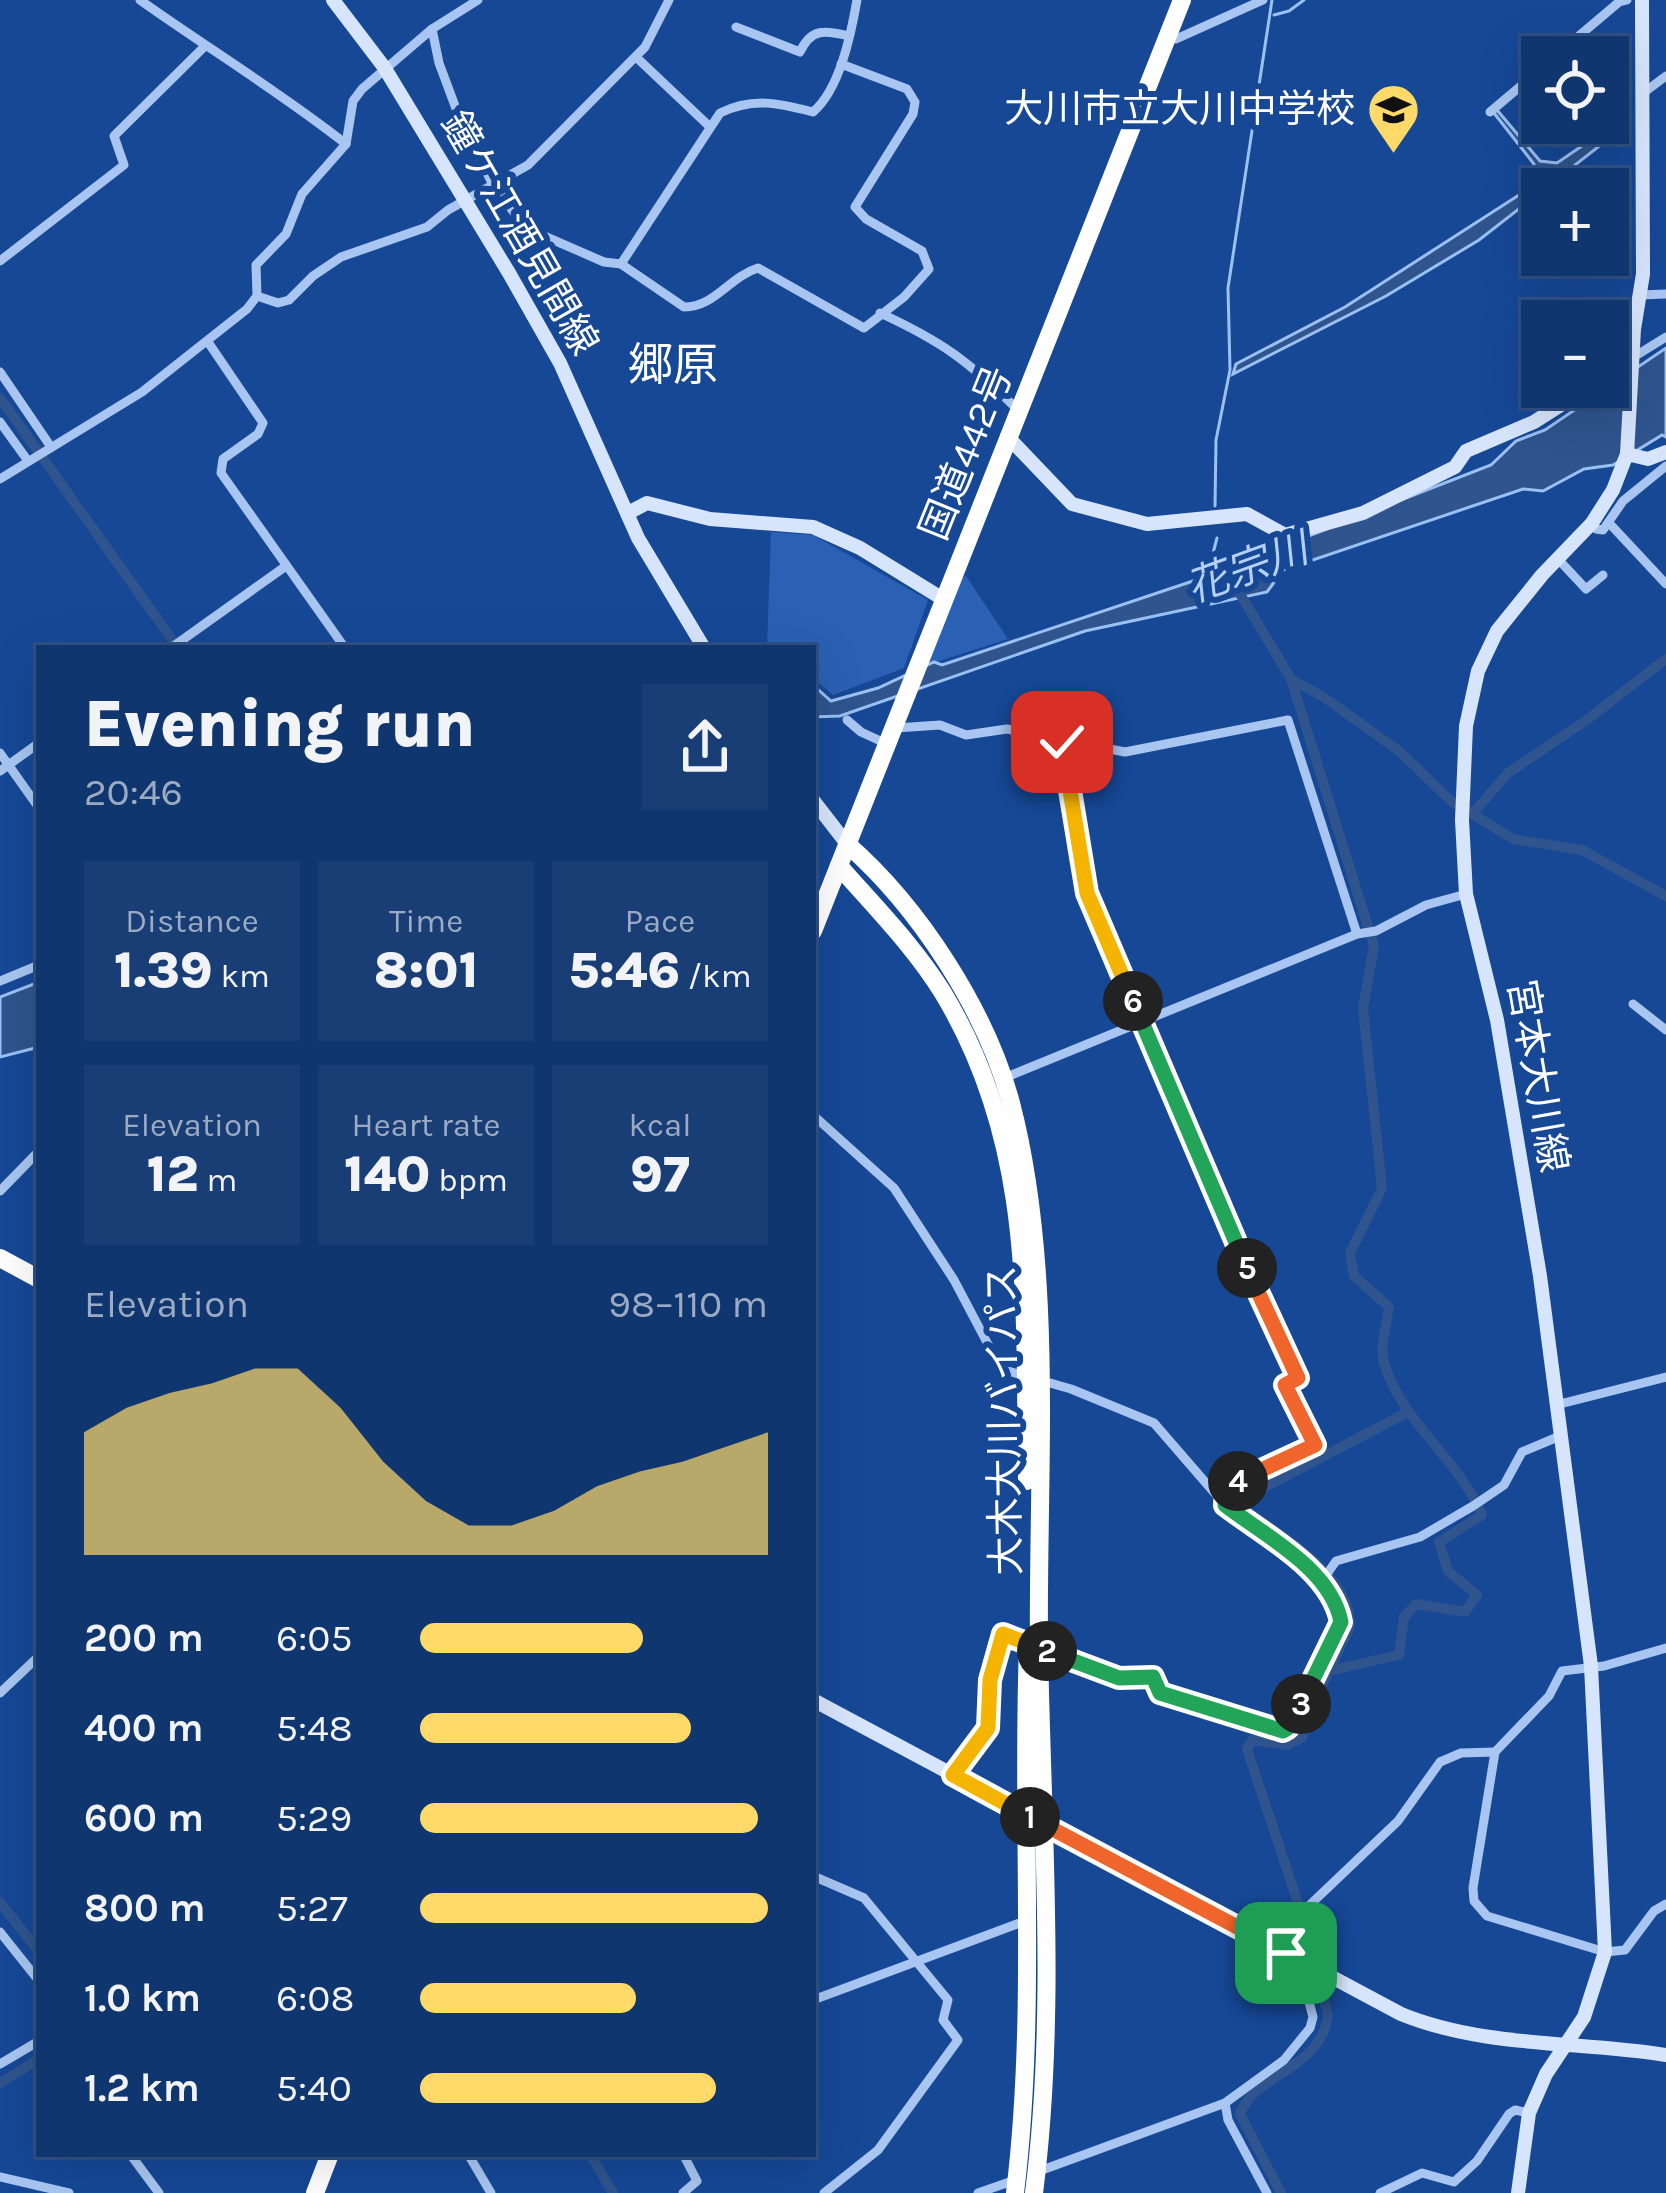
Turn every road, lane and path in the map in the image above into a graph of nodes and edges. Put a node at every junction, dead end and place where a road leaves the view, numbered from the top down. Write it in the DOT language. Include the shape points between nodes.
graph roads {
  1 [pos="140,0"];
  2 [pos="332,0"];
  3 [pos="478,0"];
  4 [pos="669,0"];
  5 [pos="856,0"];
  6 [pos="1182,0"];
  7 [pos="1263,0"];
  8 [pos="1627,0"];
  9 [pos="1642,0"];
  10 [pos="736,27"];
  11 [pos="432,29"];
  12 [pos="849,36"];
  13 [pos="1168,36"];
  14 [pos="1579,36"];
  15 [pos="205,46"];
  16 [pos="635,57"];
  17 [pos="841,64"];
  18 [pos="384,67"];
  19 [pos="1666,76"];
  20 [pos="1521,86"];
  21 [pos="1642,94"];
  22 [pos="1493,109"];
  23 [pos="709,126"];
  24 [pos="346,144"];
  25 [pos="494,186"];
  26 [pos="466,200"];
  27 [pos="0,261"];
  28 [pos="621,264"];
  29 [pos="1666,294"];
  30 [pos="1641,295"];
  31 [pos="257,296"];
  32 [pos="880,313"];
  33 [pos="1666,337"];
  34 [pos="208,342"];
  35 [pos="1632,362"];
  36 [pos="1629,364"];
  37 [pos="0,372"];
  38 [pos="1557,408"];
  39 [pos="1018,410"];
  40 [pos="0,422"];
  41 [pos="1007,436"];
  42 [pos="1666,452"];
  43 [pos="40,454"];
  44 [pos="1629,458"];
  45 [pos="1666,466"];
  46 [pos="0,479"];
  47 [pos="628,513"];
  48 [pos="1592,523"];
  49 [pos="1610,524"];
  50 [pos="1557,558"];
  51 [pos="286,566"];
  52 [pos="1662,571"];
  53 [pos="1603,575"];
  54 [pos="1666,584"];
  55 [pos="943,599"];
  56 [pos="175,645"];
  57 [pos="343,645"];
  58 [pos="702,645"];
  59 [pos="847,720"];
  60 [pos="890,736"];
  61 [pos="1062,742"];
  62 [pos="36,745"];
  63 [pos="0,753"];
  64 [pos="4,768"];
  65 [pos="816,803"];
  66 [pos="36,805"];
  67 [pos="850,834"];
  68 [pos="839,866"];
  69 [pos="1466,894"];
  70 [pos="816,924"];
  71 [pos="1366,932"];
  72 [pos="36,965"];
  73 [pos="0,981"];
  74 [pos="1633,1004"];
  75 [pos="1141,1020"];
  76 [pos="1666,1030"];
  77 [pos="994,1082"];
  78 [pos="816,1118"];
  79 [pos="36,1154"];
  80 [pos="0,1190"];
  81 [pos="0,1258"];
  82 [pos="36,1277"];
  83 [pos="1666,1377"];
  84 [pos="1030,1379"];
  85 [pos="1556,1406"];
  86 [pos="1559,1436"];
  87 [pos="1225,1505"];
  88 [pos="1326,1576"];
  89 [pos="1034,1646"];
  90 [pos="1666,1648"];
  91 [pos="36,1659"];
  92 [pos="1591,1666"];
  93 [pos="0,1694"];
  94 [pos="816,1702"];
  95 [pos="1495,1752"];
  96 [pos="953,1775"];
  97 [pos="1033,1784"];
  98 [pos="1024,1814"];
  99 [pos="1043,1825"];
  100 [pos="816,1877"];
  101 [pos="1666,1904"];
  102 [pos="1025,1921"];
  103 [pos="0,1932"];
  104 [pos="1605,1952"];
  105 [pos="1296,1959"];
  106 [pos="915,1962"];
  107 [pos="36,1977"];
  108 [pos="816,1999"];
  109 [pos="36,2043"];
  110 [pos="1567,2047"];
  111 [pos="1666,2055"];
  112 [pos="0,2064"];
  113 [pos="1225,2103"];
  114 [pos="1529,2113"];
  115 [pos="132,2157"];
  116 [pos="329,2157"];
  117 [pos="470,2157"];
  118 [pos="685,2157"];
  119 [pos="1037,2172"];
  120 [pos="0,2177"];
  121 [pos="1016,2186"];
  122 [pos="69,2193"];
  123 [pos="159,2193"];
  124 [pos="315,2193"];
  125 [pos="491,2193"];
  126 [pos="683,2193"];
  127 [pos="824,2193"];
  128 [pos="978,2193"];
  129 [pos="1034,2193"];
  130 [pos="1268,2193"];
  131 [pos="1380,2193"];
  132 [pos="1518,2193"];
  1 -- 15 [label="street"];
  2 -- 18 [label="main road, 鐘ケ江酒見間線"];
  3 -- 11 [label="street"];
  4 -- 16 [label="street"];
  5 -- 12 [label="street"];
  6 -- 13 [label="highway, 国道442号"];
  7 -- 13 [label="street"];
  8 -- 14 [label="street"];
  9 -- 21 [label="main road, 宮本大川線"];
  10 -- 12 [label="street" via="800,52 819,31"];
  11 -- 18 [label="street"];
  11 -- 25 [label="street" via="460,122"];
  12 -- 17 [label="street"];
  13 -- 39 [label="highway, 国道442号"];
  15 -- 24 [label="street"];
  15 -- 27 [label="street" via="114,136 124,165"];
  16 -- 23 [label="street"];
  16 -- 25 [label="street" via="540,155"];
  17 -- 23 [label="street" via="813,112 749,102 720,112"];
  17 -- 32 [label="street" via="907,89 915,102 855,207 922,251 928,269"];
  18 -- 24 [label="street" via="353,101"];
  18 -- 26 [label="main road, 鐘ケ江酒見間線"];
  19 -- 21 [label="street"];
  20 -- 22 [label="street"];
  21 -- 30 [label="main road, 宮本大川線"];
  23 -- 28 [label="street"];
  24 -- 31 [label="street" via="256,265"];
  25 -- 26 [label="street"];
  25 -- 28 [label="street" via="528,229"];
  26 -- 31 [label="street" via="413,233 341,256 289,300"];
  26 -- 47 [label="main road, 鐘ケ江酒見間線" via="560,364"];
  28 -- 32 [label="street" via="684,308 705,304 758,268 853,324 864,328"];
  29 -- 30 [label="street"];
  30 -- 35 [label="main road, 宮本大川線"];
  31 -- 34 [label="street"];
  32 -- 39 [label="street" via="964,358"];
  33 -- 35 [label="street"];
  34 -- 43 [label="street"];
  34 -- 51 [label="street" via="263,423 223,459 221,473"];
  35 -- 36 [label="main road"];
  35 -- 44 [label="main road, 宮本大川線"];
  37 -- 43 [label="street"];
  38 -- 41 [label="main road" via="1363,512 1285,536 1247,514 1147,524 1072,504"];
  39 -- 41 [label="highway, 国道442号"];
  40 -- 43 [label="street"];
  41 -- 55 [label="highway, 国道442号"];
  42 -- 44 [label="main road"];
  43 -- 46 [label="street"];
  44 -- 48 [label="main road, 宮本大川線"];
  45 -- 49 [label="street" via="1623,501"];
  47 -- 55 [label="main road" via="647,503 710,519 813,526"];
  47 -- 58 [label="main road, 鐘ケ江酒見間線"];
  48 -- 49 [label="street" via="1603,530"];
  48 -- 50 [label="main road, 宮本大川線"];
  49 -- 52 [label="street"];
  50 -- 53 [label="street" via="1586,589"];
  50 -- 69 [label="main road, 宮本大川線" via="1497,631 1478,671 1466,726"];
  51 -- 56 [label="street"];
  51 -- 57 [label="street"];
  52 -- 54 [label="street"];
  55 -- 60 [label="highway, 国道442号"];
  59 -- 60 [label="street" via="861,732"];
  60 -- 61 [label="street" via="940,725 966,735 1007,729"];
  60 -- 67 [label="highway, 国道442号"];
  61 -- 71 [label="street" via="1125,752 1288,720"];
  61 -- 75 [label="street" via="1087,893"];
  62 -- 64 [label="street"];
  63 -- 64 [label="street"];
  64 -- 66 [label="street"];
  65 -- 67 [label="main road"];
  67 -- 68 [label="highway, 国道442号"];
  67 -- 77 [label="highway, 大木大川バイパス" via="967,1002"];
  68 -- 70 [label="highway, 国道442号"];
  68 -- 77 [label="highway, 大木大川バイパス" via="934,980"];
  69 -- 71 [label="street"];
  69 -- 85 [label="main road, 宮本大川線" via="1504,1053"];
  71 -- 75 [label="street"];
  72 -- 73 [label="street"];
  74 -- 76 [label="street"];
  75 -- 77 [label="street"];
  75 -- 87 [label="street" via="1298,1378 1285,1385 1315,1445 1239,1480 1226,1489"];
  77 -- 84 [label="highway, 大木大川バイパス" via="1030,1191"];
  78 -- 84 [label="street" via="894,1188 1001,1369"];
  79 -- 80 [label="street"];
  81 -- 82 [label="highway"];
  83 -- 85 [label="street"];
  84 -- 87 [label="street" via="1148,1418"];
  84 -- 89 [label="highway, 大木大川バイパス"];
  85 -- 86 [label="main road, 宮本大川線"];
  86 -- 88 [label="street" via="1522,1453 1504,1485 1473,1506 1420,1537 1336,1562"];
  86 -- 92 [label="main road, 宮本大川線"];
  87 -- 88 [label="street"];
  88 -- 89 [label="street" via="1341,1622 1283,1731 1160,1693 1153,1677 1119,1678"];
  89 -- 96 [label="street" via="1003,1634 988,1728"];
  89 -- 97 [label="highway, 大木大川バイパス"];
  90 -- 92 [label="street"];
  91 -- 93 [label="street"];
  92 -- 95 [label="street" via="1562,1671"];
  92 -- 104 [label="main road, 宮本大川線"];
  94 -- 96 [label="main road"];
  95 -- 104 [label="street" via="1473,1888 1479,1910"];
  95 -- 105 [label="street" via="1440,1762 1398,1821 1295,1919"];
  96 -- 98 [label="main road"];
  97 -- 98 [label="highway, 大木大川バイパス"];
  97 -- 99 [label="highway, 大木大川バイパス"];
  98 -- 99 [label="main road"];
  98 -- 102 [label="highway, 大木大川バイパス"];
  99 -- 105 [label="main road"];
  99 -- 119 [label="highway, 大木大川バイパス"];
  100 -- 106 [label="street" via="864,1898"];
  101 -- 104 [label="street" via="1625,1950"];
  102 -- 106 [label="street"];
  102 -- 121 [label="highway, 大木大川バイパス"];
  103 -- 107 [label="street"];
  104 -- 110 [label="main road, 宮本大川線"];
  105 -- 110 [label="main road" via="1435,2026"];
  105 -- 113 [label="street" via="1310,2028 1284,2060"];
  106 -- 108 [label="street"];
  106 -- 127 [label="street" via="948,2000 944,2020 958,2040 878,2150"];
  109 -- 112 [label="street"];
  110 -- 111 [label="main road"];
  110 -- 114 [label="main road, 宮本大川線"];
  113 -- 119 [label="street"];
  113 -- 130 [label="street"];
  114 -- 131 [label="street" via="1509,2114 1460,2179 1422,2173"];
  114 -- 132 [label="main road, 宮本大川線"];
  115 -- 123 [label="street"];
  116 -- 124 [label="highway"];
  117 -- 125 [label="street"];
  118 -- 126 [label="street" via="697,2181"];
  119 -- 121 [label="street"];
  119 -- 129 [label="highway, 大木大川バイパス"];
  120 -- 122 [label="street"];
  121 -- 128 [label="street"];
}
